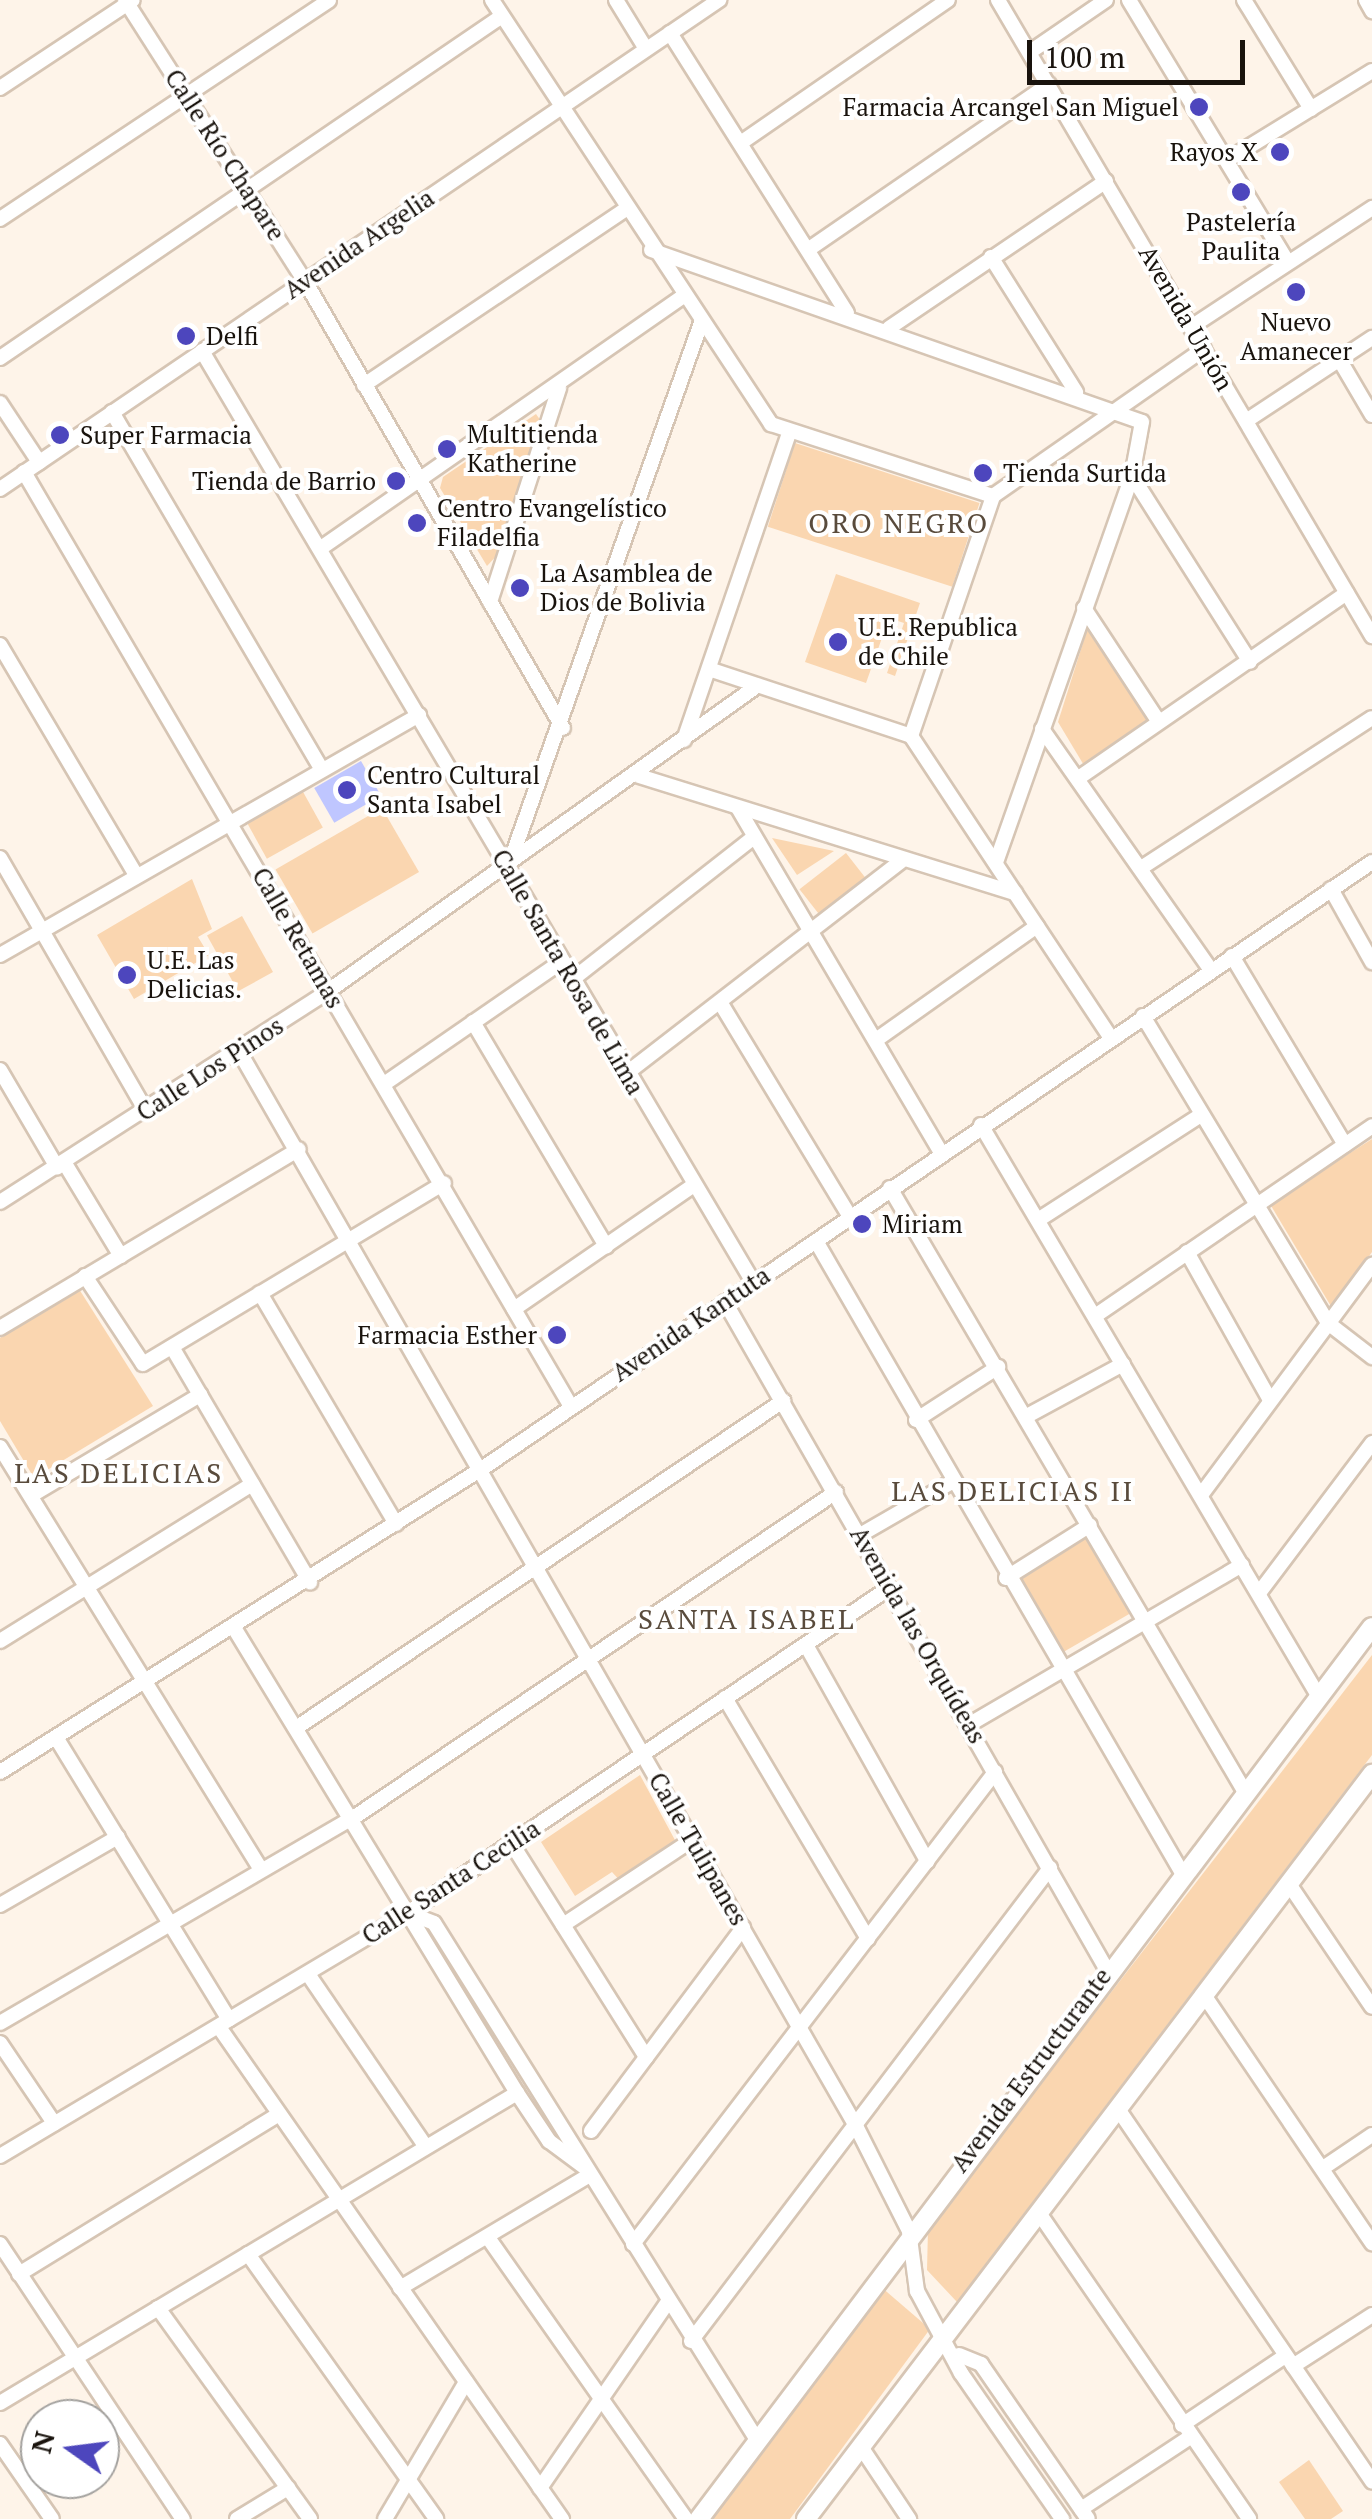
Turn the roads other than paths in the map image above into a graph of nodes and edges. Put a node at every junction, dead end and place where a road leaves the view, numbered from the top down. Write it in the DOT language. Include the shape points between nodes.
graph roads {
  1 [pos="329,0"];
  2 [pos="492,0"];
  3 [pos="616,0"];
  4 [pos="718,0"];
  5 [pos="948,0"];
  6 [pos="998,0"];
  7 [pos="1106,0"];
  8 [pos="1129,0"];
  9 [pos="1244,0"];
  10 [pos="1366,0"];
  11 [pos="128,1"];
  12 [pos="1372,11"];
  13 [pos="502,16"];
  14 [pos="670,33"];
  15 [pos="646,49"];
  16 [pos="1030,52"];
  17 [pos="1372,71"];
  18 [pos="1049,84"];
  19 [pos="0,88"];
  20 [pos="186,94"];
  21 [pos="1311,109"];
  22 [pos="558,110"];
  23 [pos="742,142"];
  24 [pos="1228,160"];
  25 [pos="1106,181"];
  26 [pos="247,188"];
  27 [pos="627,208"];
  28 [pos="1372,208"];
  29 [pos="0,219"];
  30 [pos="809,248"];
  31 [pos="651,250"];
  32 [pos="991,257"];
  33 [pos="1288,263"];
  34 [pos="305,281"];
  35 [pos="683,296"];
  36 [pos="847,314"];
  37 [pos="701,322"];
  38 [pos="1191,327"];
  39 [pos="889,328"];
  40 [pos="1372,338"];
  41 [pos="1204,350"];
  42 [pos="202,352"];
  43 [pos="0,358"];
  44 [pos="1339,359"];
  45 [pos="364,385"];
  46 [pos="559,387"];
  47 [pos="1076,393"];
  48 [pos="0,403"];
  49 [pos="1122,410"];
  50 [pos="112,412"];
  51 [pos="1372,415"];
  52 [pos="1246,421"];
  53 [pos="790,433"];
  54 [pos="39,462"];
  55 [pos="24,472"];
  56 [pos="1132,476"];
  57 [pos="421,480"];
  58 [pos="0,488"];
  59 [pos="993,496"];
  60 [pos="321,548"];
  61 [pos="1347,593"];
  62 [pos="490,602"];
  63 [pos="1084,608"];
  64 [pos="1372,636"];
  65 [pos="0,645"];
  66 [pos="1250,662"];
  67 [pos="710,669"];
  68 [pos="758,686"];
  69 [pos="420,716"];
  70 [pos="1372,718"];
  71 [pos="1159,722"];
  72 [pos="563,728"];
  73 [pos="1042,730"];
  74 [pos="911,736"];
  75 [pos="684,741"];
  76 [pos="321,768"];
  77 [pos="640,776"];
  78 [pos="1080,778"];
  79 [pos="738,808"];
  80 [pos="230,818"];
  81 [pos="754,837"];
  82 [pos="0,858"];
  83 [pos="902,861"];
  84 [pos="1372,862"];
  85 [pos="996,863"];
  86 [pos="1141,868"];
  87 [pos="508,869"];
  88 [pos="136,873"];
  89 [pos="1331,889"];
  90 [pos="1015,893"];
  91 [pos="1037,926"];
  92 [pos="42,929"];
  93 [pos="813,932"];
  94 [pos="0,955"];
  95 [pos="1232,956"];
  96 [pos="562,960"];
  97 [pos="1372,962"];
  98 [pos="1211,970"];
  99 [pos="573,979"];
  100 [pos="328,992"];
  101 [pos="723,1007"];
  102 [pos="1143,1016"];
  103 [pos="473,1022"];
  104 [pos="1111,1038"];
  105 [pos="876,1040"];
  106 [pos="239,1050"];
  107 [pos="0,1070"];
  108 [pos="627,1073"];
  109 [pos="384,1084"];
  110 [pos="146,1111"];
  111 [pos="1202,1116"];
  112 [pos="982,1125"];
  113 [pos="1372,1126"];
  114 [pos="1345,1145"];
  115 [pos="299,1150"];
  116 [pos="941,1152"];
  117 [pos="61,1164"];
  118 [pos="444,1183"];
  119 [pos="694,1185"];
  120 [pos="890,1188"];
  121 [pos="0,1202"];
  122 [pos="1256,1204"];
  123 [pos="850,1217"];
  124 [pos="1038,1220"];
  125 [pos="352,1238"];
  126 [pos="816,1241"];
  127 [pos="606,1246"];
  128 [pos="1187,1252"];
  129 [pos="121,1256"];
  130 [pos="1372,1265"];
  131 [pos="85,1276"];
  132 [pos="753,1282"];
  133 [pos="260,1292"];
  134 [pos="725,1302"];
  135 [pos="514,1309"];
  136 [pos="1094,1316"];
  137 [pos="1328,1323"];
  138 [pos="0,1328"];
  139 [pos="172,1347"];
  140 [pos="1372,1357"];
  141 [pos="1123,1364"];
  142 [pos="998,1367"];
  143 [pos="200,1395"];
  144 [pos="784,1400"];
  145 [pos="1270,1400"];
  146 [pos="570,1405"];
  147 [pos="1027,1416"];
  148 [pos="916,1420"];
  149 [pos="1372,1444"];
  150 [pos="0,1448"];
  151 [pos="484,1468"];
  152 [pos="950,1483"];
  153 [pos="252,1484"];
  154 [pos="836,1492"];
  155 [pos="32,1495"];
  156 [pos="1200,1495"];
  157 [pos="396,1524"];
  158 [pos="1090,1526"];
  159 [pos="860,1535"];
  160 [pos="1242,1564"];
  161 [pos="539,1568"];
  162 [pos="1006,1578"];
  163 [pos="310,1582"];
  164 [pos="88,1587"];
  165 [pos="890,1588"];
  166 [pos="1259,1593"];
  167 [pos="1143,1622"];
  168 [pos="1372,1627"];
  169 [pos="236,1630"];
  170 [pos="0,1641"];
  171 [pos="806,1644"];
  172 [pos="588,1658"];
  173 [pos="1060,1673"];
  174 [pos="148,1682"];
  175 [pos="1319,1697"];
  176 [pos="726,1698"];
  177 [pos="970,1724"];
  178 [pos="296,1728"];
  179 [pos="57,1739"];
  180 [pos="644,1754"];
  181 [pos="0,1772"];
  182 [pos="994,1772"];
  183 [pos="1371,1777"];
  184 [pos="1246,1792"];
  185 [pos="356,1816"];
  186 [pos="118,1837"];
  187 [pos="692,1840"];
  188 [pos="512,1844"];
  189 [pos="928,1861"];
  190 [pos="1050,1868"];
  191 [pos="261,1869"];
  192 [pos="1182,1873"];
  193 [pos="1289,1884"];
  194 [pos="0,1904"];
  195 [pos="414,1913"];
  196 [pos="173,1923"];
  197 [pos="563,1925"];
  198 [pos="743,1928"];
  199 [pos="868,1939"];
  200 [pos="1107,1970"];
  201 [pos="308,1974"];
  202 [pos="1204,1995"];
  203 [pos="1372,2007"];
  204 [pos="0,2023"];
  205 [pos="224,2023"];
  206 [pos="798,2026"];
  207 [pos="0,2043"];
  208 [pos="646,2057"];
  209 [pos="517,2092"];
  210 [pos="1118,2109"];
  211 [pos="279,2114"];
  212 [pos="54,2123"];
  213 [pos="856,2126"];
  214 [pos="591,2131"];
  215 [pos="1372,2135"];
  216 [pos="426,2147"];
  217 [pos="0,2156"];
  218 [pos="1323,2168"];
  219 [pos="586,2172"];
  220 [pos="340,2199"];
  221 [pos="1039,2212"];
  222 [pos="909,2231"];
  223 [pos="489,2240"];
  224 [pos="1372,2243"];
  225 [pos="0,2244"];
  226 [pos="634,2244"];
  227 [pos="248,2254"];
  228 [pos="19,2274"];
  229 [pos="400,2288"];
  230 [pos="668,2302"];
  231 [pos="158,2308"];
  232 [pos="1372,2315"];
  233 [pos="945,2336"];
  234 [pos="691,2341"];
  235 [pos="959,2355"];
  236 [pos="75,2358"];
  237 [pos="1289,2361"];
  238 [pos="466,2382"];
  239 [pos="596,2400"];
  240 [pos="0,2403"];
  241 [pos="1186,2431"];
  242 [pos="756,2440"];
  243 [pos="0,2444"];
  244 [pos="861,2446"];
  245 [pos="410,2478"];
  246 [pos="1372,2482"];
  247 [pos="288,2488"];
  248 [pos="540,2488"];
  249 [pos="1084,2514"];
  250 [pos="52,2519"];
  251 [pos="182,2519"];
  252 [pos="237,2519"];
  253 [pos="310,2519"];
  254 [pos="386,2519"];
  255 [pos="436,2519"];
  256 [pos="562,2519"];
  257 [pos="686,2519"];
  258 [pos="699,2519"];
  259 [pos="806,2519"];
  260 [pos="909,2519"];
  261 [pos="1062,2519"];
  262 [pos="1249,2519"];
  1 -- 20 [label="street"];
  2 -- 13 [label="street"];
  3 -- 15 [label="street"];
  4 -- 14 [label="street, Avenida Argelia"];
  5 -- 23 [label="street"];
  6 -- 16 [label="street, Avenida Unión"];
  7 -- 16 [label="street"];
  8 -- 24 [label="street"];
  9 -- 21 [label="street"];
  10 -- 12 [label="street"];
  11 -- 19 [label="street"];
  11 -- 20 [label="street, Calle Río Chapare"];
  13 -- 22 [label="street"];
  13 -- 26 [label="street"];
  14 -- 15 [label="street, Avenida Argelia"];
  14 -- 23 [label="street"];
  15 -- 22 [label="street, Avenida Argelia"];
  16 -- 18 [label="street, Avenida Unión"];
  17 -- 21 [label="street"];
  18 -- 25 [label="street, Avenida Unión"];
  18 -- 30 [label="street"];
  20 -- 26 [label="street, Calle Río Chapare"];
  20 -- 29 [label="street"];
  21 -- 24 [label="street"];
  22 -- 27 [label="street"];
  22 -- 34 [label="street, Avenida Argelia"];
  23 -- 30 [label="street"];
  24 -- 33 [label="street"];
  25 -- 32 [label="street"];
  25 -- 38 [label="street, Avenida Unión"];
  26 -- 34 [label="street, Calle Río Chapare"];
  26 -- 43 [label="street"];
  27 -- 31 [label="street"];
  27 -- 45 [label="street"];
  28 -- 33 [label="street"];
  30 -- 36 [label="street"];
  31 -- 35 [label="street"];
  31 -- 36 [label="street"];
  32 -- 39 [label="street"];
  32 -- 47 [label="street"];
  33 -- 38 [label="street"];
  34 -- 42 [label="street, Avenida Argelia"];
  34 -- 45 [label="street, Calle Río Chapare"];
  35 -- 37 [label="street"];
  35 -- 46 [label="street"];
  36 -- 39 [label="street"];
  37 -- 53 [label="street" via="772,424"];
  37 -- 72 [label="street"];
  38 -- 41 [label="street, Avenida Unión"];
  39 -- 47 [label="street"];
  40 -- 44 [label="street"];
  41 -- 49 [label="street"];
  41 -- 52 [label="street, Avenida Unión"];
  42 -- 50 [label="street, Avenida Argelia"];
  42 -- 60 [label="street, Calle Santa Rosa de Lima"];
  44 -- 51 [label="street"];
  44 -- 52 [label="street"];
  45 -- 57 [label="street, Calle Río Chapare"];
  46 -- 57 [label="street"];
  46 -- 62 [label="street"];
  47 -- 49 [label="street"];
  48 -- 54 [label="street"];
  49 -- 56 [label="street" via="1147,430"];
  49 -- 59 [label="street"];
  50 -- 54 [label="street, Avenida Argelia"];
  50 -- 76 [label="street"];
  52 -- 61 [label="street, Avenida Unión"];
  53 -- 59 [label="street"];
  53 -- 67 [label="street"];
  54 -- 55 [label="street, Avenida Argelia"];
  55 -- 58 [label="street, Avenida Argelia"];
  55 -- 80 [label="street, Calle Retamas"];
  56 -- 63 [label="street"];
  56 -- 66 [label="street"];
  57 -- 60 [label="street"];
  57 -- 62 [label="street, Calle Río Chapare"];
  59 -- 74 [label="street"];
  60 -- 69 [label="street, Calle Santa Rosa de Lima"];
  61 -- 64 [label="street, Avenida Unión"];
  61 -- 66 [label="street"];
  62 -- 72 [label="street, Calle Río Chapare"];
  63 -- 71 [label="street"];
  63 -- 73 [label="street"];
  65 -- 88 [label="street"];
  66 -- 71 [label="street"];
  67 -- 68 [label="street"];
  67 -- 75 [label="street"];
  68 -- 74 [label="street"];
  68 -- 75 [label="street, Calle Los Pinos"];
  69 -- 76 [label="street"];
  69 -- 87 [label="street, Calle Santa Rosa de Lima"];
  70 -- 86 [label="street"];
  71 -- 78 [label="street"];
  72 -- 87 [label="street"];
  73 -- 78 [label="street"];
  73 -- 85 [label="street"];
  74 -- 85 [label="street"];
  75 -- 77 [label="street, Calle Los Pinos"];
  76 -- 80 [label="street"];
  77 -- 79 [label="street"];
  77 -- 87 [label="street, Calle Los Pinos"];
  78 -- 86 [label="street"];
  79 -- 81 [label="street"];
  79 -- 83 [label="street"];
  80 -- 88 [label="street"];
  80 -- 100 [label="street, Calle Retamas"];
  81 -- 93 [label="street"];
  81 -- 99 [label="street"];
  82 -- 92 [label="street"];
  83 -- 90 [label="street"];
  83 -- 93 [label="street"];
  84 -- 89 [label="street, Avenida Kantuta"];
  85 -- 90 [label="street"];
  86 -- 98 [label="street"];
  87 -- 96 [label="street, Calle Santa Rosa de Lima"];
  87 -- 100 [label="street, Calle Los Pinos"];
  88 -- 92 [label="street"];
  89 -- 95 [label="street, Avenida Kantuta"];
  89 -- 97 [label="street"];
  90 -- 91 [label="street"];
  91 -- 104 [label="street"];
  91 -- 105 [label="street"];
  92 -- 94 [label="street"];
  92 -- 110 [label="street"];
  93 -- 101 [label="street"];
  93 -- 105 [label="street"];
  95 -- 98 [label="street, Avenida Kantuta"];
  95 -- 114 [label="street"];
  96 -- 99 [label="street, Calle Santa Rosa de Lima"];
  96 -- 103 [label="street"];
  98 -- 102 [label="street, Avenida Kantuta"];
  99 -- 108 [label="street, Calle Santa Rosa de Lima"];
  100 -- 106 [label="street, Calle Los Pinos"];
  100 -- 109 [label="street, Calle Retamas"];
  101 -- 108 [label="street"];
  101 -- 123 [label="street"];
  102 -- 104 [label="street, Avenida Kantuta"];
  102 -- 111 [label="street"];
  103 -- 109 [label="street"];
  103 -- 127 [label="street"];
  104 -- 112 [label="street, Avenida Kantuta"];
  105 -- 116 [label="street"];
  106 -- 110 [label="street, Calle Los Pinos"];
  106 -- 115 [label="street, Calle Tulipanes"];
  107 -- 117 [label="street"];
  108 -- 119 [label="street, Calle Santa Rosa de Lima"];
  109 -- 118 [label="street, Calle Retamas"];
  110 -- 117 [label="street, Calle Los Pinos"];
  111 -- 122 [label="street"];
  111 -- 124 [label="street"];
  112 -- 116 [label="street, Avenida Kantuta"];
  112 -- 124 [label="street"];
  113 -- 114 [label="street"];
  114 -- 122 [label="street"];
  115 -- 125 [label="street, Calle Tulipanes"];
  115 -- 129 [label="street"];
  116 -- 120 [label="street, Avenida Kantuta"];
  117 -- 121 [label="street, Calle Los Pinos"];
  117 -- 129 [label="street"];
  118 -- 125 [label="street"];
  118 -- 135 [label="street, Calle Retamas"];
  119 -- 127 [label="street"];
  119 -- 132 [label="street, Calle Santa Rosa de Lima"];
  120 -- 123 [label="street, Avenida Kantuta"];
  120 -- 142 [label="street"];
  122 -- 128 [label="street"];
  122 -- 137 [label="street"];
  123 -- 126 [label="street, Avenida Kantuta"];
  124 -- 136 [label="street"];
  125 -- 133 [label="street"];
  125 -- 151 [label="street, Calle Tulipanes"];
  126 -- 132 [label="street, Avenida Kantuta"];
  126 -- 148 [label="street"];
  127 -- 135 [label="street"];
  128 -- 136 [label="street"];
  128 -- 145 [label="street"];
  129 -- 131 [label="street"];
  130 -- 137 [label="street"];
  131 -- 138 [label="street"];
  131 -- 139 [label="street" via="143,1364"];
  132 -- 134 [label="street, Avenida Kantuta"];
  133 -- 139 [label="street"];
  133 -- 157 [label="street"];
  134 -- 144 [label="street, Avenida las Orquídeas"];
  134 -- 146 [label="street, Avenida Kantuta"];
  135 -- 146 [label="street, Calle Retamas"];
  136 -- 141 [label="street"];
  137 -- 140 [label="street"];
  137 -- 145 [label="street"];
  139 -- 143 [label="street"];
  141 -- 147 [label="street"];
  141 -- 156 [label="street"];
  142 -- 147 [label="street"];
  142 -- 148 [label="street"];
  143 -- 153 [label="street"];
  143 -- 155 [label="street"];
  144 -- 154 [label="street, Avenida las Orquídeas"];
  144 -- 161 [label="street"];
  145 -- 156 [label="street"];
  146 -- 151 [label="street, Avenida Kantuta"];
  147 -- 158 [label="street"];
  148 -- 152 [label="street"];
  149 -- 166 [label="street"];
  150 -- 155 [label="street"];
  151 -- 157 [label="street, Avenida Kantuta"];
  151 -- 161 [label="street, Calle Tulipanes"];
  152 -- 159 [label="street"];
  152 -- 162 [label="street"];
  153 -- 163 [label="street"];
  153 -- 164 [label="street"];
  154 -- 159 [label="street, Avenida las Orquídeas"];
  154 -- 172 [label="street"];
  155 -- 164 [label="street"];
  156 -- 160 [label="street"];
  157 -- 163 [label="street, Avenida Kantuta"];
  158 -- 162 [label="street"];
  158 -- 167 [label="street"];
  159 -- 165 [label="street, Avenida las Orquídeas"];
  160 -- 166 [label="street"];
  160 -- 167 [label="street"];
  161 -- 172 [label="street, Calle Tulipanes"];
  161 -- 178 [label="street"];
  162 -- 173 [label="street"];
  163 -- 169 [label="street, Avenida Kantuta"];
  164 -- 170 [label="street"];
  164 -- 174 [label="street"];
  165 -- 171 [label="street, Calle Santa Cecilia"];
  165 -- 177 [label="street, Avenida las Orquídeas"];
  166 -- 175 [label="street"];
  167 -- 173 [label="street"];
  167 -- 184 [label="street"];
  168 -- 175 [label="main road, Avenida Estructurante"];
  169 -- 174 [label="street, Avenida Kantuta"];
  169 -- 178 [label="street"];
  171 -- 176 [label="street, Calle Santa Cecilia"];
  171 -- 189 [label="street"];
  172 -- 180 [label="street, Calle Tulipanes"];
  172 -- 185 [label="street"];
  173 -- 177 [label="street"];
  173 -- 192 [label="street"];
  174 -- 179 [label="street, Avenida Kantuta"];
  174 -- 191 [label="street"];
  175 -- 184 [label="main road, Avenida Estructurante"];
  176 -- 180 [label="street, Calle Santa Cecilia"];
  176 -- 199 [label="street"];
  177 -- 182 [label="street, Avenida las Orquídeas"];
  178 -- 185 [label="street"];
  179 -- 181 [label="street, Avenida Kantuta"];
  179 -- 186 [label="street"];
  180 -- 187 [label="street, Calle Tulipanes"];
  180 -- 188 [label="street, Calle Santa Cecilia"];
  182 -- 189 [label="street"];
  182 -- 190 [label="street, Avenida las Orquídeas"];
  183 -- 193 [label="main road"];
  184 -- 192 [label="main road, Avenida Estructurante"];
  185 -- 191 [label="street"];
  185 -- 195 [label="street"];
  186 -- 194 [label="street"];
  186 -- 196 [label="street"];
  187 -- 197 [label="street"];
  187 -- 198 [label="street, Calle Tulipanes"];
  188 -- 195 [label="street, Calle Santa Cecilia"];
  188 -- 197 [label="street"];
  189 -- 199 [label="street"];
  190 -- 200 [label="street, Avenida las Orquídeas"];
  190 -- 213 [label="street"];
  191 -- 196 [label="street"];
  192 -- 200 [label="main road, Avenida Estructurante"];
  193 -- 202 [label="main road"];
  193 -- 203 [label="street"];
  195 -- 201 [label="street, Calle Santa Cecilia"];
  195 -- 209 [label="street" via="419,1938"];
  195 -- 219 [label="street" via="434,1923"];
  196 -- 204 [label="street"];
  196 -- 205 [label="street"];
  197 -- 208 [label="street"];
  198 -- 206 [label="street, Calle Tulipanes"];
  198 -- 208 [label="street"];
  199 -- 206 [label="street"];
  200 -- 222 [label="main road, Avenida Estructurante"];
  201 -- 205 [label="street, Calle Santa Cecilia"];
  201 -- 216 [label="street"];
  202 -- 210 [label="main road"];
  202 -- 218 [label="street"];
  205 -- 211 [label="street"];
  205 -- 212 [label="street, Calle Santa Cecilia"];
  206 -- 213 [label="street, Calle Tulipanes"];
  206 -- 226 [label="street"];
  207 -- 212 [label="street"];
  208 -- 214 [label="street"];
  209 -- 216 [label="street"];
  209 -- 219 [label="street" via="548,2142"];
  210 -- 221 [label="main road"];
  210 -- 237 [label="street"];
  211 -- 220 [label="street"];
  211 -- 228 [label="street"];
  212 -- 217 [label="street, Calle Santa Cecilia"];
  213 -- 222 [label="street, Calle Tulipanes"];
  213 -- 234 [label="street"];
  215 -- 218 [label="street"];
  216 -- 220 [label="street"];
  218 -- 224 [label="street"];
  219 -- 223 [label="street"];
  219 -- 226 [label="street"];
  220 -- 227 [label="street"];
  220 -- 229 [label="street"];
  221 -- 233 [label="main road"];
  221 -- 241 [label="street"];
  222 -- 233 [label="street" via="916,2290"];
  222 -- 242 [label="main road, Avenida Estructurante"];
  223 -- 229 [label="street"];
  223 -- 239 [label="street"];
  225 -- 228 [label="street"];
  226 -- 230 [label="street"];
  227 -- 231 [label="street"];
  227 -- 245 [label="street"];
  228 -- 236 [label="street"];
  229 -- 238 [label="street"];
  230 -- 234 [label="street"];
  230 -- 239 [label="street"];
  231 -- 236 [label="street"];
  231 -- 247 [label="street"];
  232 -- 237 [label="street"];
  233 -- 235 [label="street"];
  233 -- 244 [label="main road"];
  234 -- 242 [label="street"];
  235 -- 249 [label="street" via="981,2364"];
  235 -- 261 [label="street" via="961,2373"];
  236 -- 240 [label="street"];
  236 -- 251 [label="street"];
  237 -- 241 [label="street"];
  237 -- 246 [label="street"];
  238 -- 245 [label="street"];
  238 -- 248 [label="street"];
  239 -- 248 [label="street"];
  239 -- 257 [label="street"];
  241 -- 249 [label="street"];
  241 -- 262 [label="street"];
  242 -- 258 [label="main road, Avenida Estructurante"];
  243 -- 250 [label="street"];
  244 -- 259 [label="main road"];
  244 -- 260 [label="street"];
  245 -- 254 [label="street"];
  245 -- 255 [label="street"];
  247 -- 252 [label="street"];
  247 -- 253 [label="street"];
  248 -- 256 [label="street"];
}
